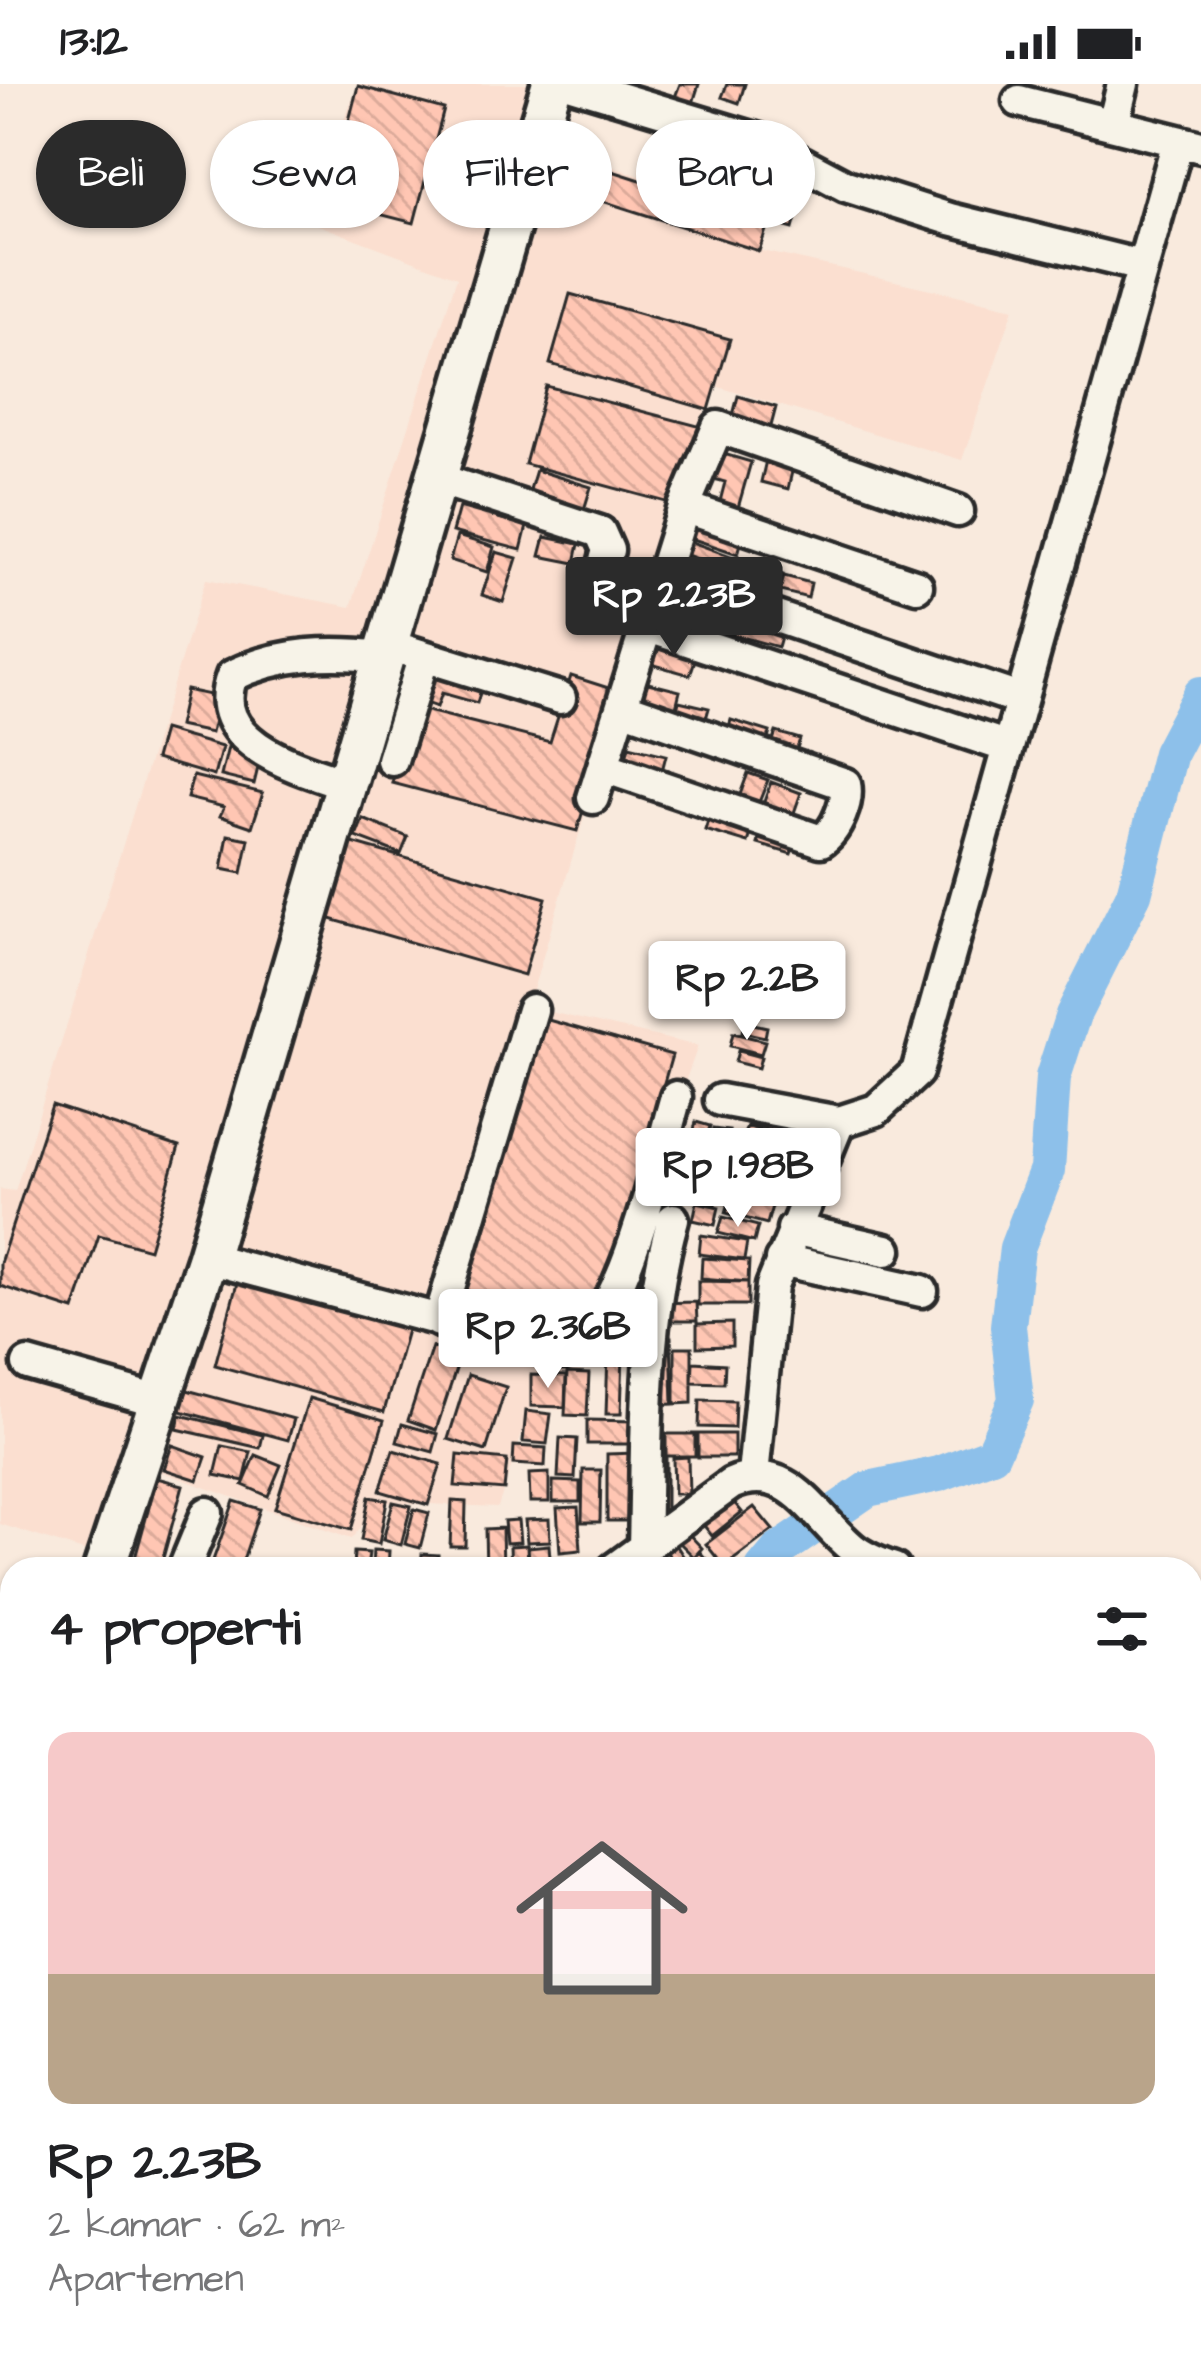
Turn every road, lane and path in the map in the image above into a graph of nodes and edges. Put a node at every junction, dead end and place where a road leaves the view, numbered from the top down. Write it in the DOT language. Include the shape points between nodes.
graph roads {
  1 [pos="552,84"];
  2 [pos="572,84"];
  3 [pos="1123,84"];
  4 [pos="1019,101"];
  5 [pos="1114,121"];
  6 [pos="1190,144"];
  7 [pos="1142,266"];
  8 [pos="435,478"];
  9 [pos="684,507"];
  10 [pos="958,511"];
  11 [pos="661,578"];
  12 [pos="916,586"];
  13 [pos="590,615"];
  14 [pos="646,626"];
  15 [pos="398,653"];
  16 [pos="560,698"];
  17 [pos="1019,699"];
  18 [pos="625,708"];
  19 [pos="1005,746"];
  20 [pos="392,760"];
  21 [pos="604,767"];
  22 [pos="344,783"];
  23 [pos="593,798"];
  24 [pos="532,1010"];
  25 [pos="676,1097"];
  26 [pos="720,1100"];
  27 [pos="839,1122"];
  28 [pos="673,1219"];
  29 [pos="793,1229"];
  30 [pos="886,1250"];
  31 [pos="207,1258"];
  32 [pos="781,1261"];
  33 [pos="922,1291"];
  34 [pos="439,1321"];
  35 [pos="28,1364"];
  36 [pos="161,1402"];
  37 [pos="753,1475"];
  38 [pos="207,1513"];
  39 [pos="644,1547"];
  40 [pos="108,1557"];
  41 [pos="189,1557"];
  42 [pos="630,1557"];
  43 [pos="867,1557"];
  1 -- 8 [label="main road"];
  2 -- 7 [label="street" via="759,140 846,186"];
  3 -- 5 [label="street"];
  4 -- 5 [label="street"];
  5 -- 6 [label="street"];
  6 -- 7 [label="street"];
  7 -- 17 [label="street"];
  8 -- 13 [label="street" via="600,532 608,550"];
  8 -- 15 [label="main road"];
  9 -- 10 [label="street" via="718,427"];
  9 -- 11 [label="street"];
  9 -- 12 [label="street"];
  11 -- 14 [label="street"];
  11 -- 17 [label="street"];
  14 -- 18 [label="street"];
  14 -- 19 [label="street"];
  15 -- 16 [label="street"];
  15 -- 20 [label="street"];
  15 -- 22 [label="main road"];
  15 -- 22 [label="street" via="306,654 232,676 226,691 248,741"];
  17 -- 19 [label="street"];
  18 -- 21 [label="street"];
  18 -- 21 [label="street" via="845,784 847,793 821,841"];
  19 -- 27 [label="street" via="917,1072 876,1110"];
  21 -- 23 [label="street"];
  22 -- 31 [label="main road"];
  24 -- 34 [label="street"];
  25 -- 34 [label="street" via="611,1303 586,1341 563,1353"];
  26 -- 27 [label="street"];
  27 -- 29 [label="street"];
  28 -- 39 [label="street" via="651,1324"];
  29 -- 30 [label="street"];
  29 -- 32 [label="street"];
  31 -- 34 [label="street"];
  31 -- 36 [label="main road"];
  32 -- 33 [label="street"];
  32 -- 37 [label="street" via="767,1317"];
  35 -- 36 [label="street"];
  36 -- 40 [label="main road"];
  37 -- 39 [label="street"];
  37 -- 43 [label="street" via="801,1493"];
  38 -- 41 [label="street"];
  39 -- 42 [label="street"];
}
